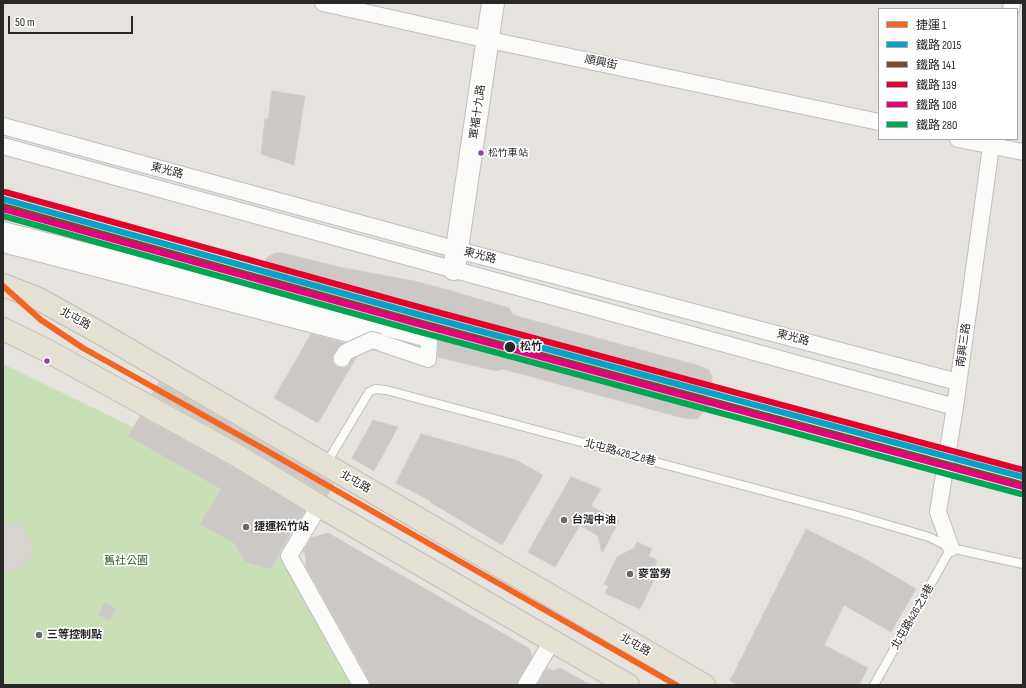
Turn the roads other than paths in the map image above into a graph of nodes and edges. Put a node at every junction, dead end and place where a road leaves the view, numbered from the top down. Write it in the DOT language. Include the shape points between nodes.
graph roads {
  1 [pos="322,3"];
  2 [pos="493,3"];
  3 [pos="488,40"];
  4 [pos="878,122"];
  5 [pos="3,126"];
  6 [pos="969,140"];
  7 [pos="992,142"];
  8 [pos="3,146"];
  9 [pos="1023,152"];
  10 [pos="3,230"];
  11 [pos="3,244"];
  12 [pos="456,259"];
  13 [pos="3,285"];
  14 [pos="3,329"];
  15 [pos="376,341"];
  16 [pos="342,358"];
  17 [pos="958,382"];
  18 [pos="955,407"];
  19 [pos="326,464"];
  20 [pos="318,506"];
  21 [pos="951,548"];
  22 [pos="1023,564"];
  23 [pos="552,641"];
  24 [pos="361,685"];
  25 [pos="526,685"];
  26 [pos="628,685"];
  27 [pos="704,685"];
  28 [pos="874,685"];
  1 -- 3 [label="street, 順興街"];
  2 -- 3 [label="street, 軍福十九路"];
  3 -- 4 [label="street, 順興街"];
  3 -- 12 [label="street, 軍福十九路"];
  5 -- 12 [label="street, 東光路"];
  6 -- 7 [label="street"];
  7 -- 9 [label="street"];
  7 -- 17 [label="street, 南興三路"];
  8 -- 12 [label="street, 東光路"];
  10 -- 15 [label="street" via="429,339 428,359"];
  11 -- 15 [label="street"];
  12 -- 17 [label="street, 東光路"];
  12 -- 18 [label="street, 東光路"];
  13 -- 19 [label="main road, 北屯路" via="40,299"];
  14 -- 20 [label="main road" via="238,456"];
  15 -- 16 [label="street, bridge" via="346,352"];
  17 -- 18 [label="street, 南興三路"];
  18 -- 21 [label="street, 南興三路" via="938,512"];
  19 -- 21 [label="lane, 北屯路426之8巷" via="369,392 375,389 386,390 854,515 929,536"];
  19 -- 27 [label="main road, 北屯路"];
  20 -- 23 [label="main road"];
  20 -- 24 [label="street" via="289,556"];
  21 -- 22 [label="lane, 北屯路426之8巷"];
  21 -- 28 [label="lane, 北屯路426之8巷"];
  23 -- 25 [label="street"];
  23 -- 26 [label="main road"];
}
